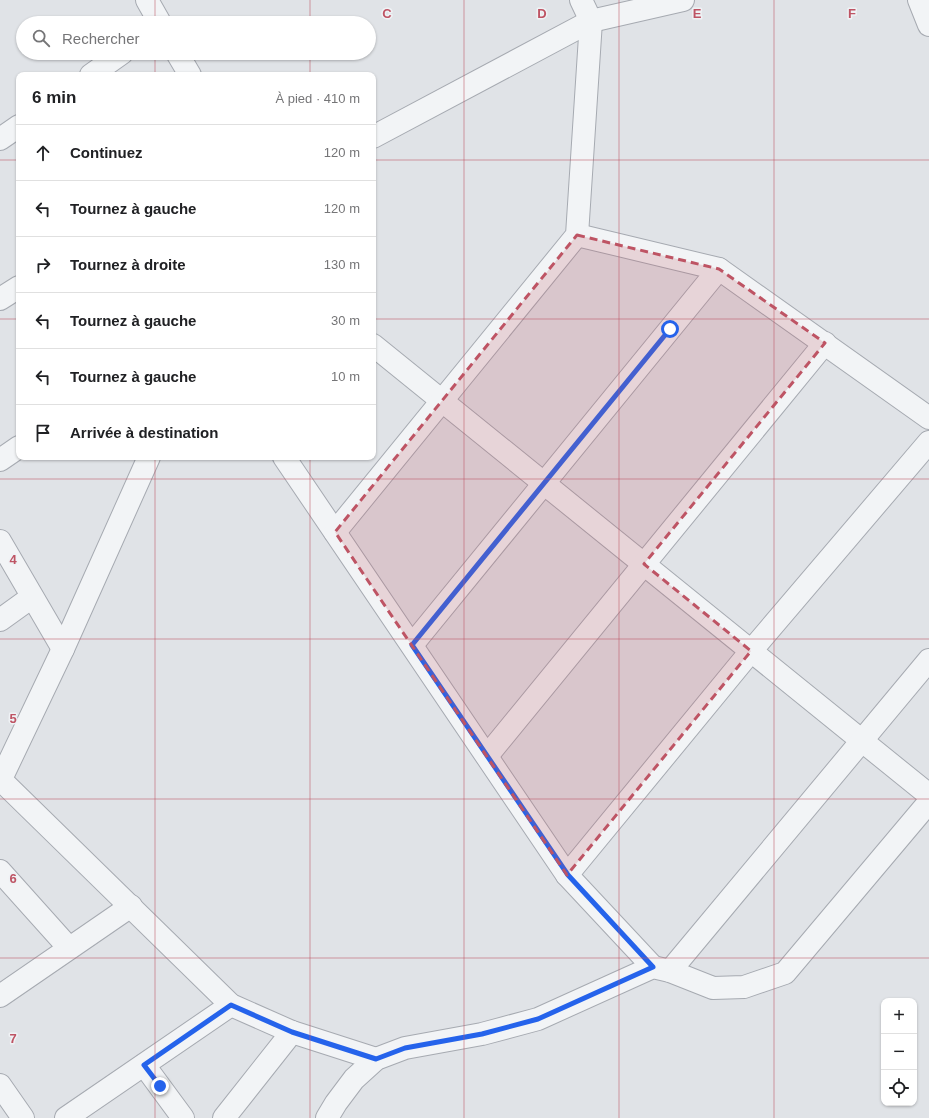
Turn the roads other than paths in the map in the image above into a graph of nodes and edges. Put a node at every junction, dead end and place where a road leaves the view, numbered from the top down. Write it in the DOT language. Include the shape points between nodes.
graph roads {
  1 [pos="147,0"];
  2 [pos="581,0"];
  3 [pos="683,0"];
  4 [pos="920,0"];
  5 [pos="156,16"];
  6 [pos="591,21"];
  7 [pos="929,24"];
  8 [pos="112,60"];
  9 [pos="182,60"];
  10 [pos="95,72"];
  11 [pos="188,72"];
  12 [pos="16,128"];
  13 [pos="376,135"];
  14 [pos="0,139"];
  15 [pos="578,235"];
  16 [pos="719,269"];
  17 [pos="16,289"];
  18 [pos="0,300"];
  19 [pos="825,343"];
  20 [pos="376,347"];
  21 [pos="442,401"];
  22 [pos="929,418"];
  23 [pos="929,442"];
  24 [pos="16,448"];
  25 [pos="0,460"];
  26 [pos="148,460"];
  27 [pos="286,460"];
  28 [pos="544,484"];
  29 [pos="335,532"];
  30 [pos="0,541"];
  31 [pos="644,564"];
  32 [pos="32,597"];
  33 [pos="0,620"];
  34 [pos="412,645"];
  35 [pos="62,649"];
  36 [pos="751,651"];
  37 [pos="929,660"];
  38 [pos="862,740"];
  39 [pos="487,756"];
  40 [pos="1,781"];
  41 [pos="929,795"];
  42 [pos="929,802"];
  43 [pos="0,871"];
  44 [pos="568,875"];
  45 [pos="131,906"];
  46 [pos="69,948"];
  47 [pos="662,969"];
  48 [pos="0,996"];
  49 [pos="231,1005"];
  50 [pos="292,1032"];
  51 [pos="376,1059"];
  52 [pos="144,1065"];
  53 [pos="0,1085"];
  54 [pos="23,1118"];
  55 [pos="66,1118"];
  56 [pos="183,1118"];
  57 [pos="224,1118"];
  58 [pos="327,1118"];
  1 -- 5 [label="street"];
  2 -- 6 [label="street"];
  3 -- 6 [label="street"];
  4 -- 7 [label="street"];
  6 -- 13 [label="street"];
  6 -- 15 [label="street"];
  8 -- 10 [label="street"];
  9 -- 11 [label="street"];
  12 -- 14 [label="street"];
  15 -- 16 [label="street"];
  15 -- 21 [label="street"];
  16 -- 19 [label="street"];
  16 -- 28 [label="street"];
  17 -- 18 [label="street"];
  19 -- 22 [label="street"];
  19 -- 31 [label="street"];
  20 -- 21 [label="street"];
  21 -- 28 [label="street"];
  21 -- 29 [label="street"];
  23 -- 36 [label="street"];
  24 -- 25 [label="street"];
  26 -- 35 [label="street"];
  27 -- 29 [label="street"];
  28 -- 31 [label="street"];
  28 -- 34 [label="street"];
  29 -- 34 [label="street"];
  30 -- 32 [label="street"];
  31 -- 36 [label="street"];
  31 -- 39 [label="street"];
  32 -- 33 [label="street"];
  32 -- 35 [label="street"];
  34 -- 39 [label="street"];
  35 -- 40 [label="street"];
  36 -- 38 [label="street"];
  36 -- 44 [label="street"];
  37 -- 38 [label="street"];
  38 -- 41 [label="street"];
  38 -- 47 [label="street"];
  39 -- 44 [label="street"];
  40 -- 45 [label="street"];
  42 -- 47 [label="street" via="784,973 744,987 713,988"];
  43 -- 46 [label="street"];
  44 -- 47 [label="street"];
  45 -- 46 [label="street"];
  45 -- 49 [label="street"];
  46 -- 48 [label="street"];
  47 -- 51 [label="street" via="538,1019 482,1034 405,1048"];
  49 -- 50 [label="street"];
  49 -- 52 [label="street"];
  50 -- 51 [label="street"];
  50 -- 57 [label="street"];
  51 -- 58 [label="street" via="354,1079"];
  52 -- 55 [label="street"];
  52 -- 56 [label="street"];
  53 -- 54 [label="street"];
}
